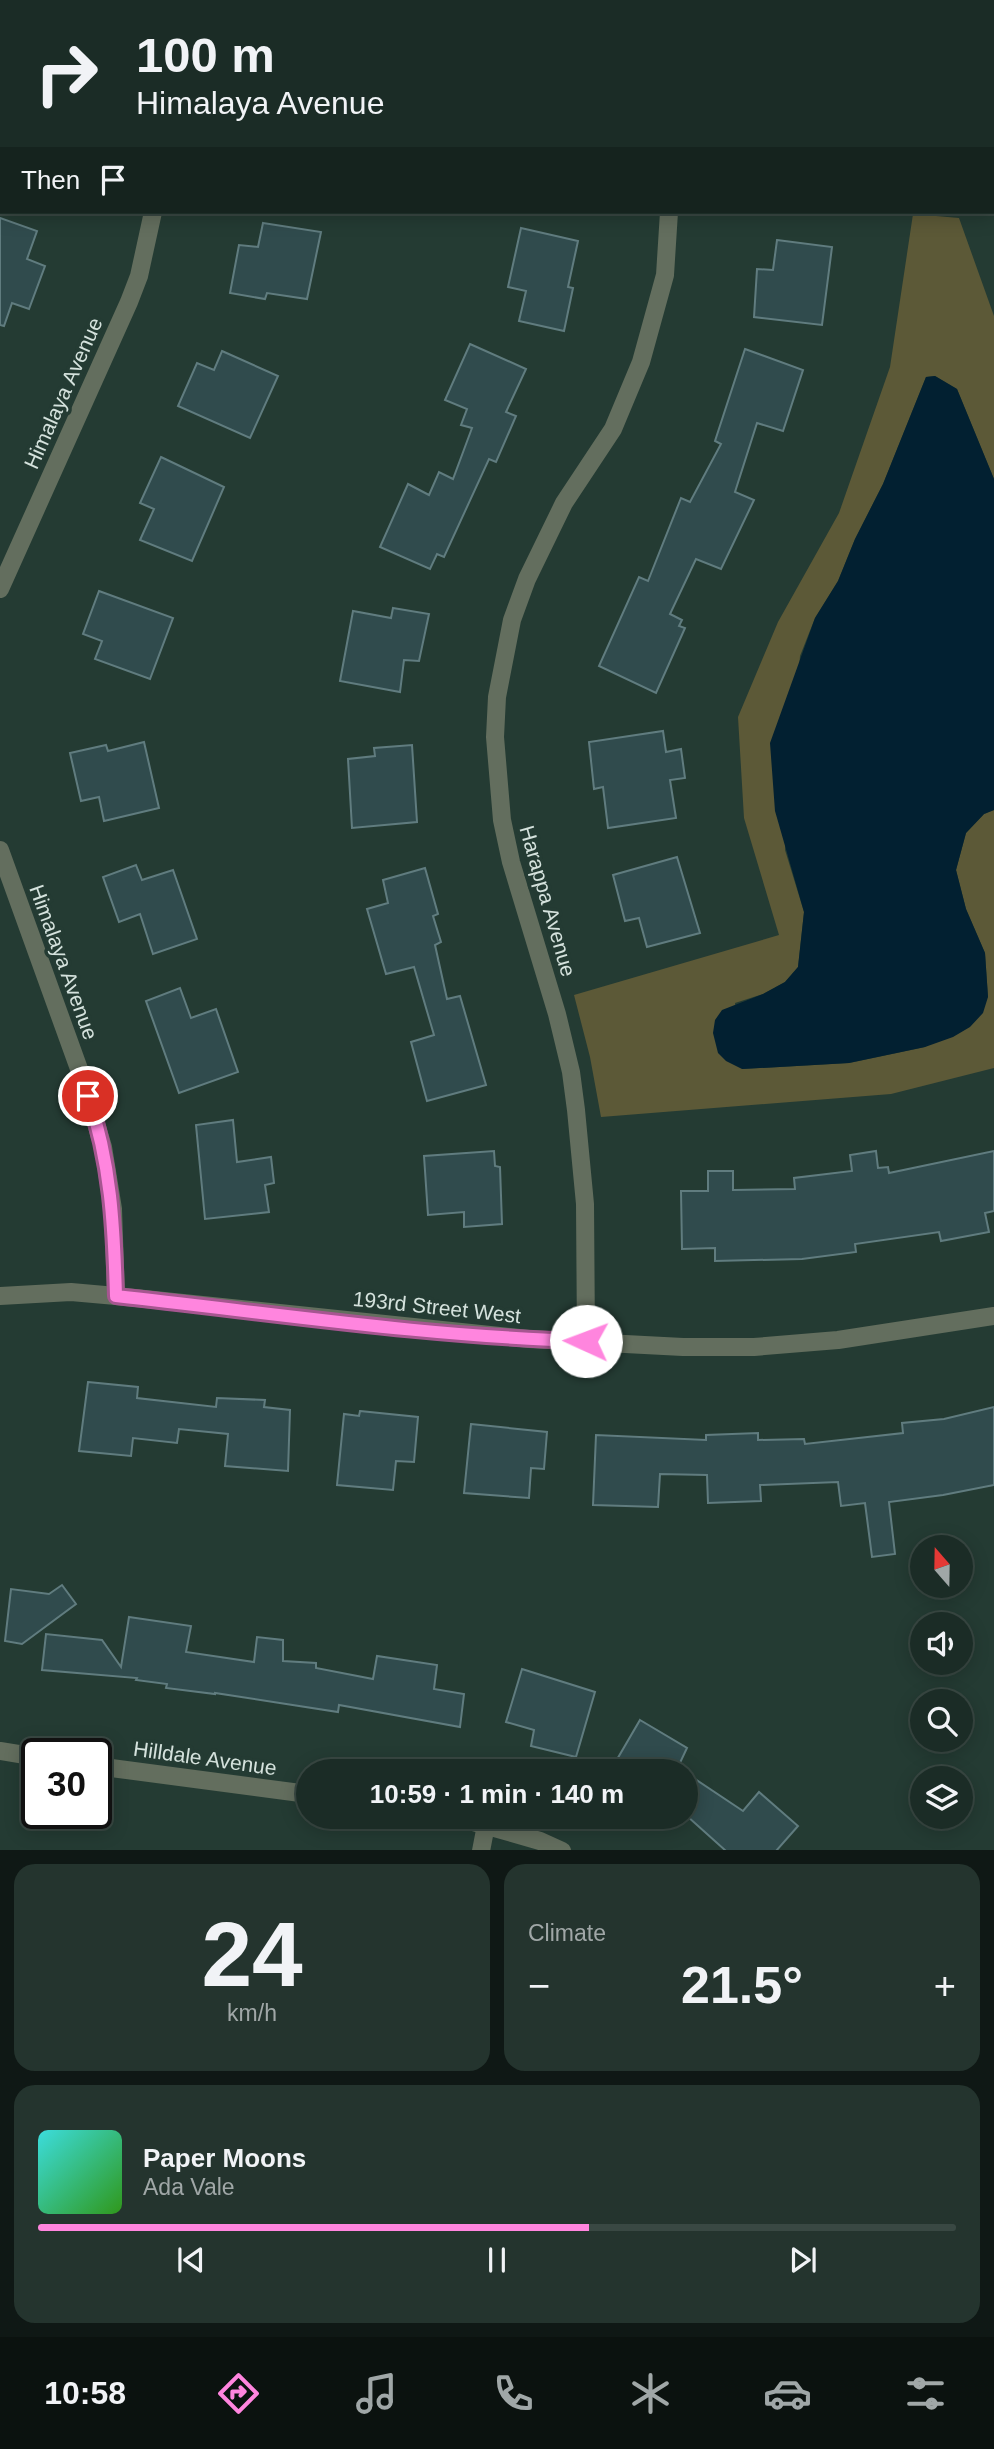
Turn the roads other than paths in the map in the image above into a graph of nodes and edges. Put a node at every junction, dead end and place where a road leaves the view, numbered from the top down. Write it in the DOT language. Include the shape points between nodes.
graph roads {
  1 [pos="153,214"];
  2 [pos="669,214"];
  3 [pos="0,589"];
  4 [pos="0,850"];
  5 [pos="0,1296"];
  6 [pos="116,1296"];
  7 [pos="994,1316"];
  8 [pos="586,1341"];
  9 [pos="0,1751"];
  10 [pos="21,1754"];
  11 [pos="112,1768"];
  12 [pos="296,1792"];
  13 [pos="485,1829"];
  14 [pos="500,1829"];
  15 [pos="481,1850"];
  16 [pos="562,1850"];
  1 -- 3 [label="street, Himalaya Avenue" via="134,289"];
  2 -- 8 [label="street, Harappa Avenue" via="664,275 641,362 613,429 564,503 527,579 512,620 497,697 495,737 502,820 556,1014 576,1110 585,1205"];
  4 -- 6 [label="street, Himalaya Avenue" via="103,1147 113,1209"];
  5 -- 6 [label="street, 193rd Street West" via="71,1292"];
  6 -- 8 [label="street, 193rd Street West" via="408,1328"];
  7 -- 8 [label="street, 193rd Street West" via="864,1337 754,1347"];
  9 -- 10 [label="street"];
  11 -- 12 [label="street, Hilldale Avenue"];
  13 -- 15 [label="street"];
  14 -- 16 [label="street"];
}
